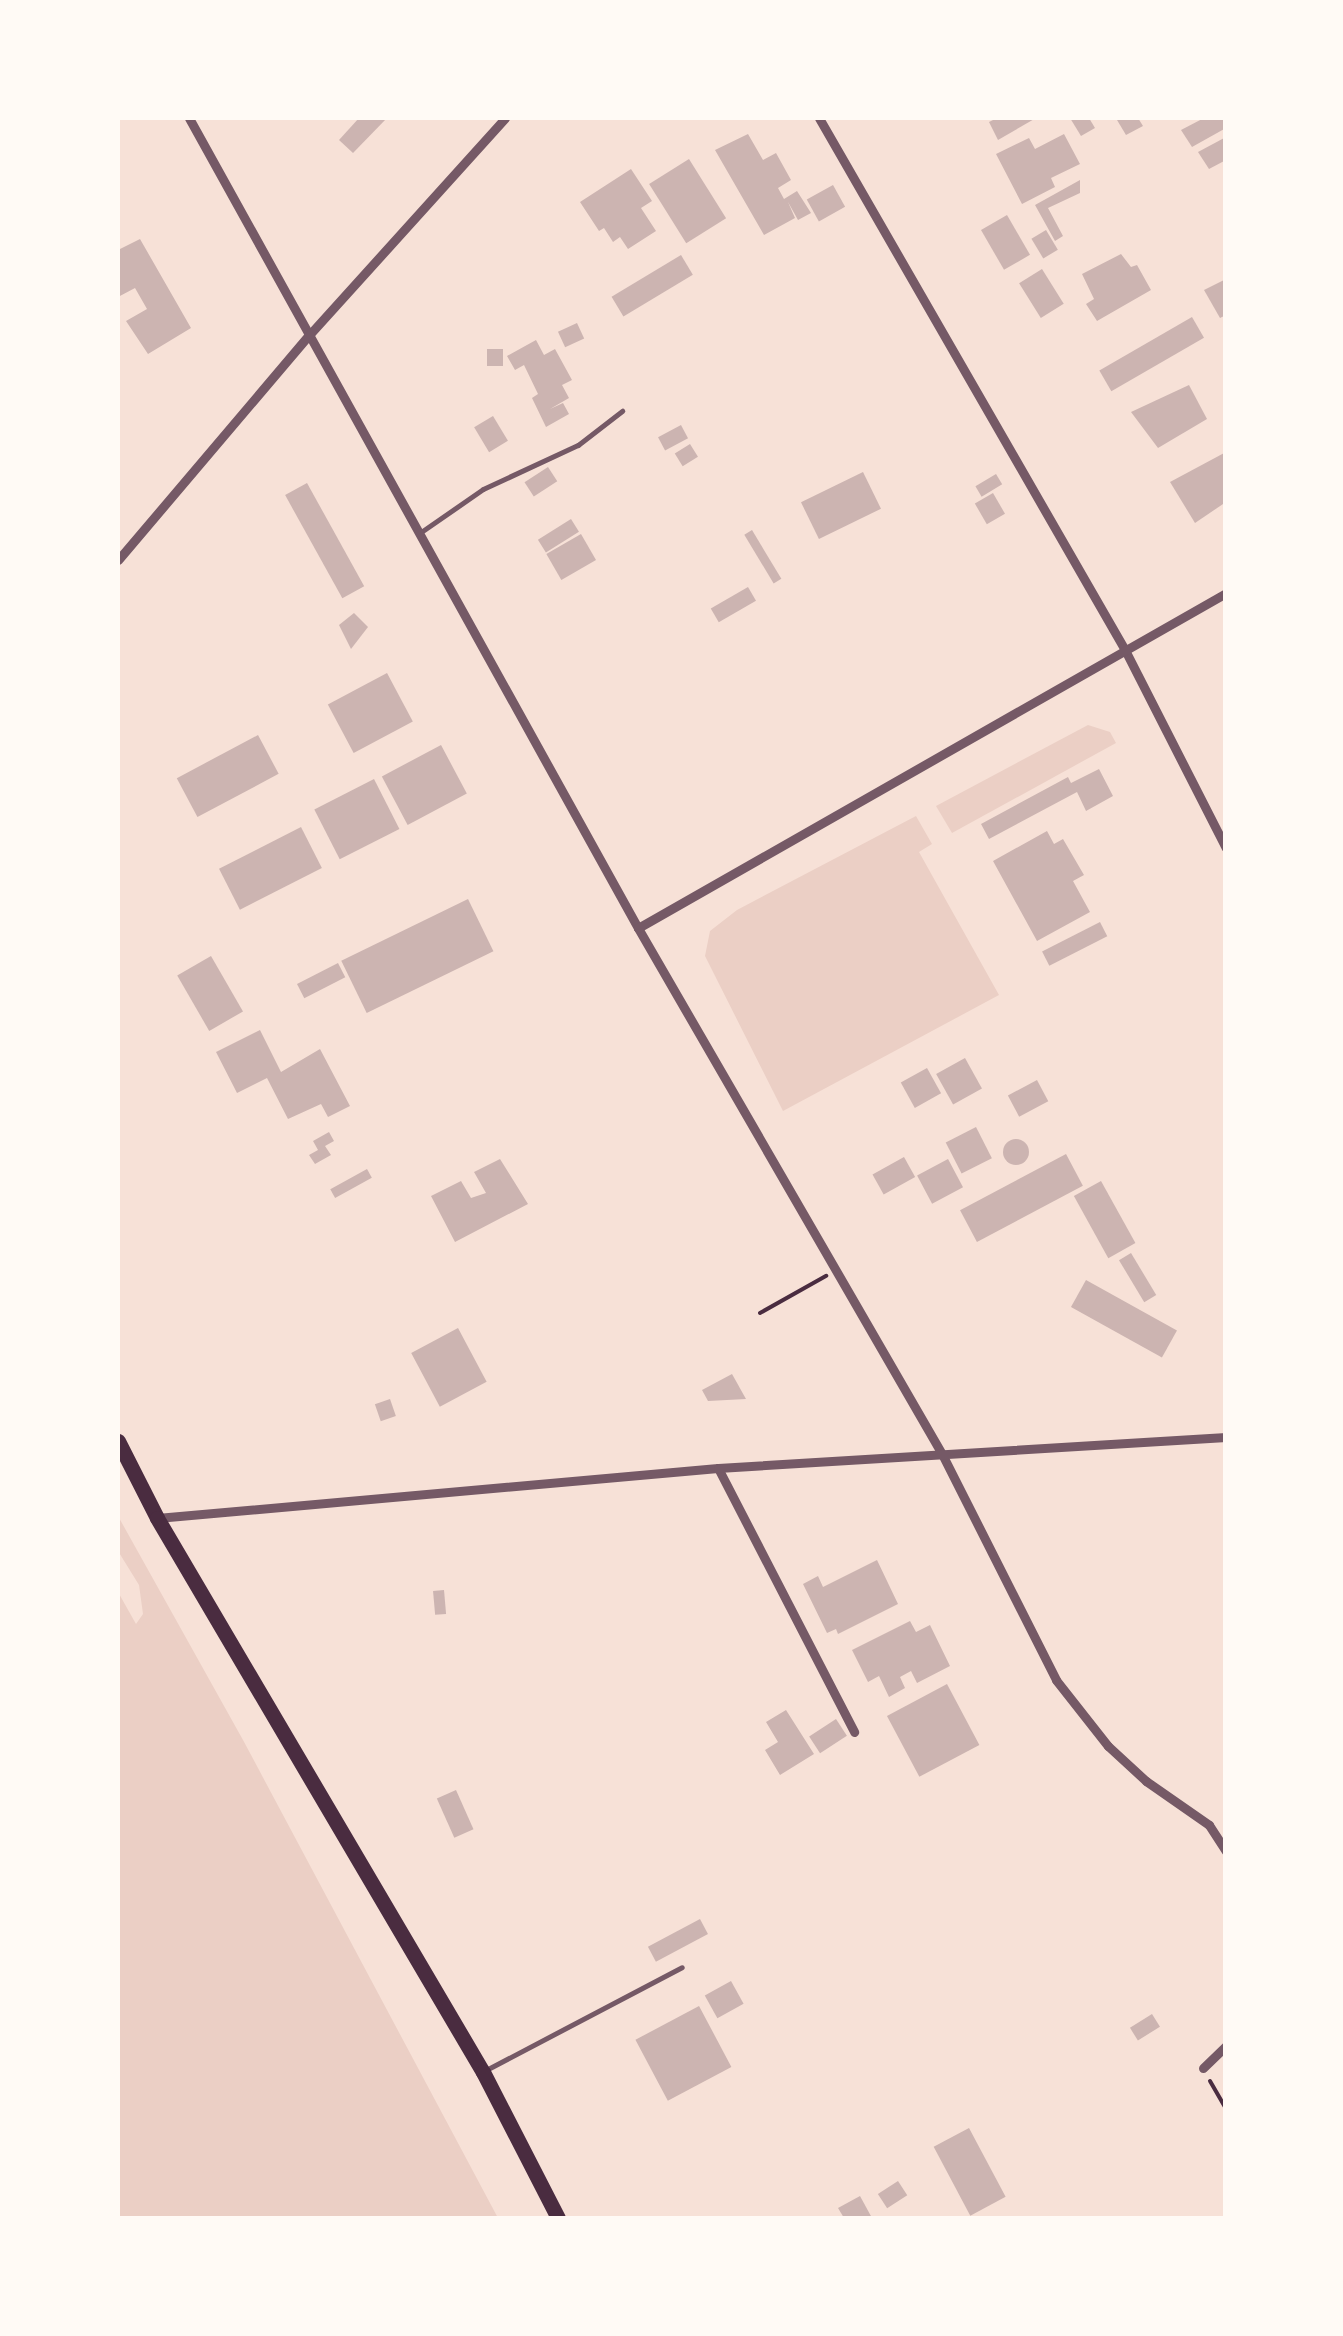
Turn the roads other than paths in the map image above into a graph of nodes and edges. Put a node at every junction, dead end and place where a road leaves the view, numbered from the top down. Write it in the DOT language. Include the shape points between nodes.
graph roads {
  1 [pos="189,118"];
  2 [pos="505,118"];
  3 [pos="818,118"];
  4 [pos="310,334"];
  5 [pos="622,410"];
  6 [pos="421,532"];
  7 [pos="118,560"];
  8 [pos="1226,593"];
  9 [pos="1125,650"];
  10 [pos="1226,848"];
  11 [pos="638,928"];
  12 [pos="1226,1436"];
  13 [pos="118,1441"];
  14 [pos="942,1454"];
  15 [pos="718,1468"];
  16 [pos="157,1518"];
  17 [pos="854,1732"];
  18 [pos="1226,1851"];
  19 [pos="682,1967"];
  20 [pos="1226,2046"];
  21 [pos="1202,2068"];
  22 [pos="484,2072"];
  23 [pos="558,2218"];
  1 -- 4 [label="street"];
  2 -- 4 [label="street"];
  3 -- 9 [label="street"];
  4 -- 6 [label="street"];
  4 -- 7 [label="street"];
  5 -- 6 [label="lane" via="578,445 484,488"];
  6 -- 11 [label="street"];
  8 -- 9 [label="street"];
  9 -- 10 [label="street"];
  9 -- 11 [label="street"];
  11 -- 14 [label="street"];
  12 -- 14 [label="street"];
  13 -- 16 [label="highway"];
  14 -- 15 [label="street"];
  14 -- 18 [label="street" via="1056,1680 1108,1746 1209,1826"];
  15 -- 16 [label="street"];
  15 -- 17 [label="street"];
  16 -- 22 [label="highway"];
  19 -- 22 [label="lane"];
  20 -- 21 [label="street"];
  22 -- 23 [label="highway"];
}
